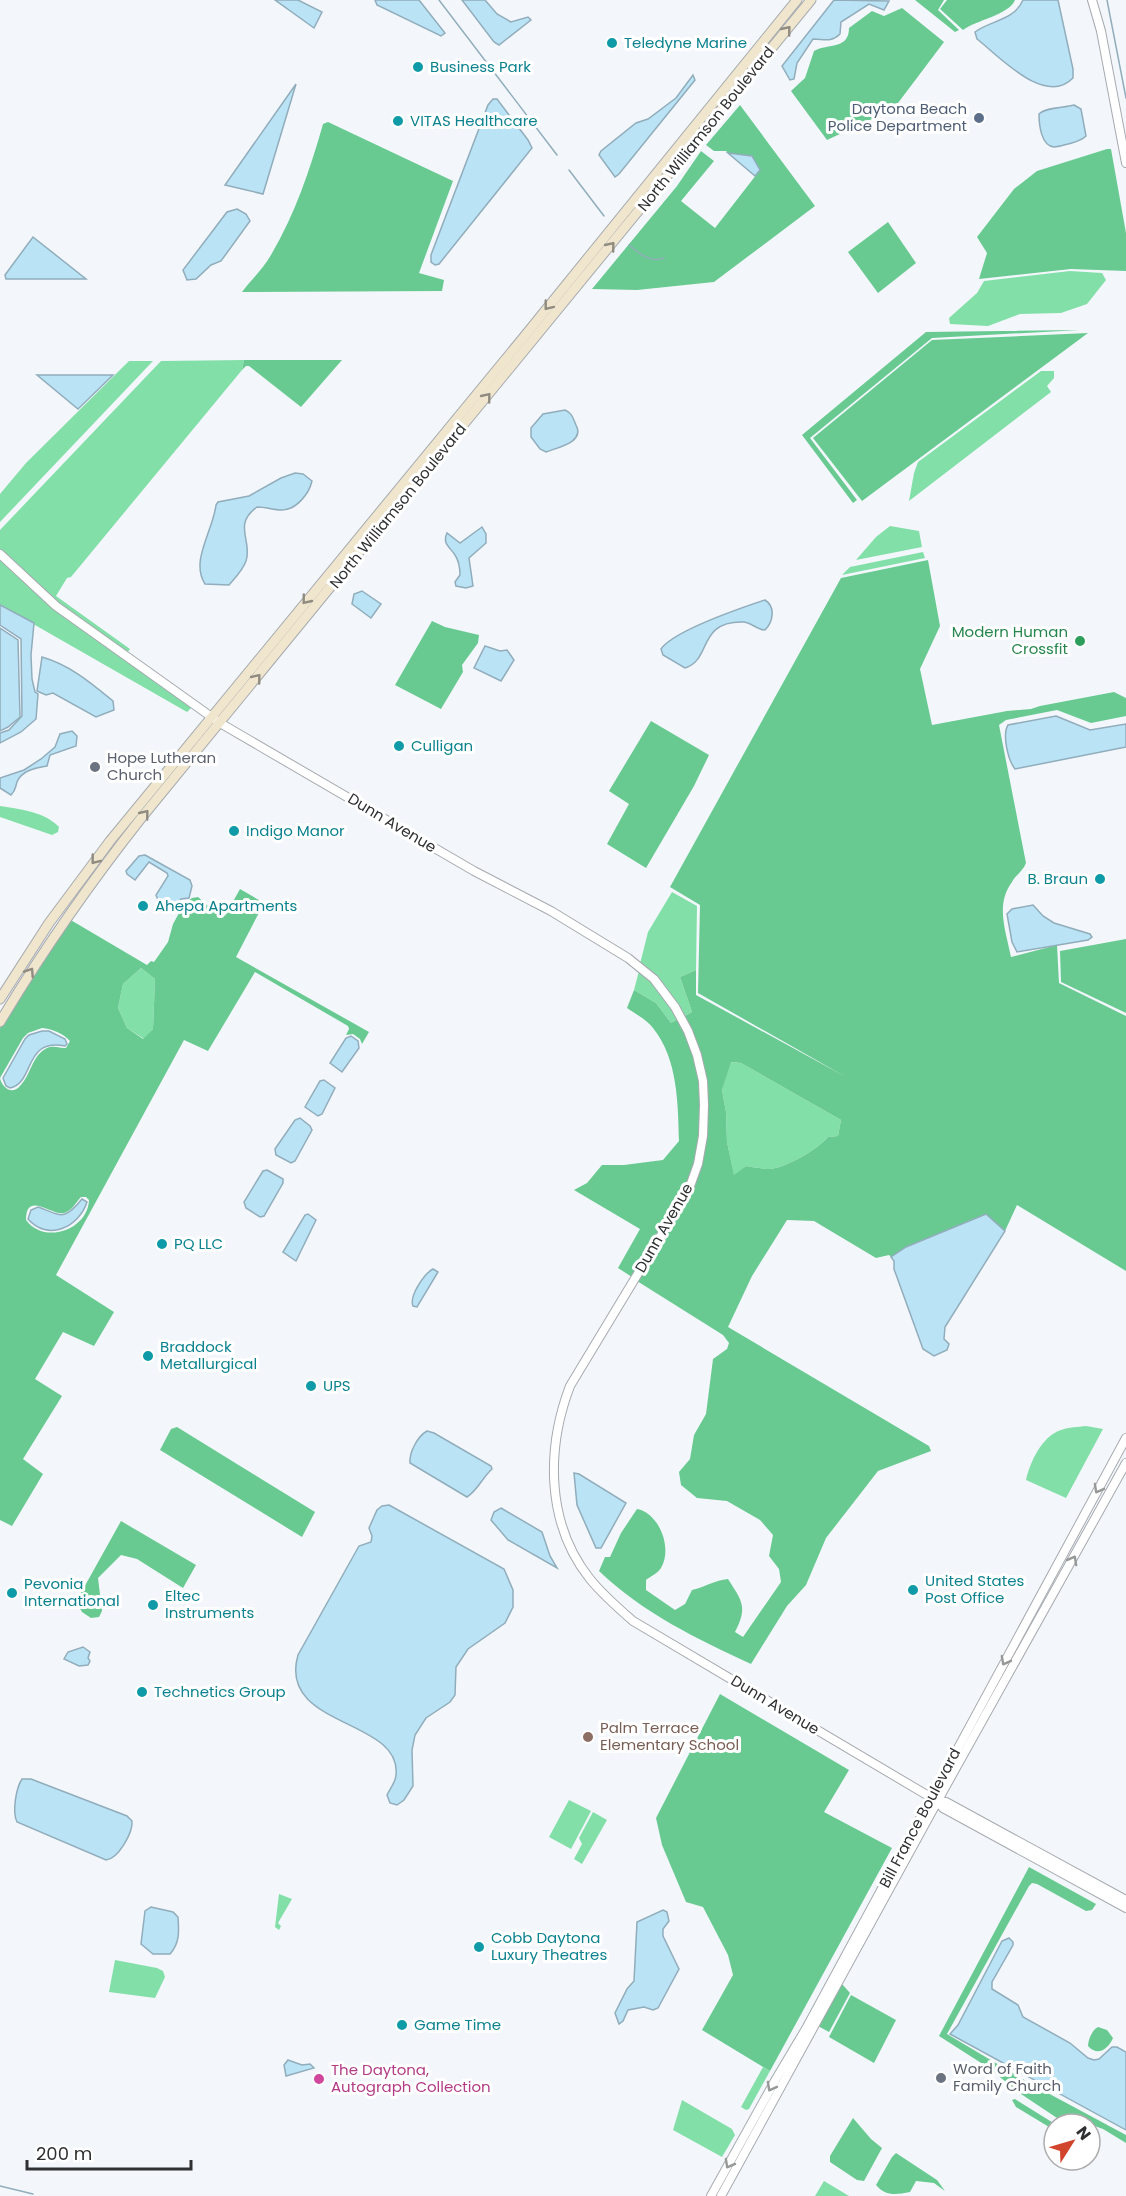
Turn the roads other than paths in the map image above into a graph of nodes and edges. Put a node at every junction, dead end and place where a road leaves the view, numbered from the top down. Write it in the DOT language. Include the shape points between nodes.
graph roads {
  1 [pos="797,0"];
  2 [pos="811,0"];
  3 [pos="1092,0"];
  4 [pos="1126,163"];
  5 [pos="0,554"];
  6 [pos="210,716"];
  7 [pos="220,723"];
  8 [pos="64,902"];
  9 [pos="73,908"];
  10 [pos="0,999"];
  11 [pos="0,1022"];
  12 [pos="1126,1438"];
  13 [pos="1126,1463"];
  14 [pos="934,1799"];
  15 [pos="1123,1902"];
  16 [pos="711,2196"];
  17 [pos="721,2196"];
  1 -- 6 [label="main road, North Williamson Boulevard, one-way"];
  7 -- 2 [label="main road, North Williamson Boulevard, one-way"];
  3 -- 4 [label="street"];
  5 -- 6 [label="street, Dunn Avenue" via="56,606"];
  6 -- 7 [label="street, Dunn Avenue"];
  6 -- 8 [label="main road, North Williamson Boulevard, one-way"];
  9 -- 7 [label="main road, North Williamson Boulevard, one-way"];
  7 -- 14 [label="street, Dunn Avenue" via="628,958 654,979 675,1007 691,1039 703,1081 698,1164 689,1189 570,1386 553,1459 554,1489 563,1530 589,1577 633,1621"];
  8 -- 9 [label="street"];
  8 -- 10 [label="main road, North Williamson Boulevard"];
  11 -- 9 [label="main road, North Williamson Boulevard, one-way"];
  12 -- 14 [label="street, Bill France Boulevard, one-way"];
  14 -- 13 [label="street, Bill France Boulevard, one-way"];
  14 -- 15 [label="street, Dunn Avenue" via="946,1802"];
  14 -- 16 [label="street, Bill France Boulevard, one-way"];
  14 -- 17 [label="street, Bill France Boulevard"];
}
